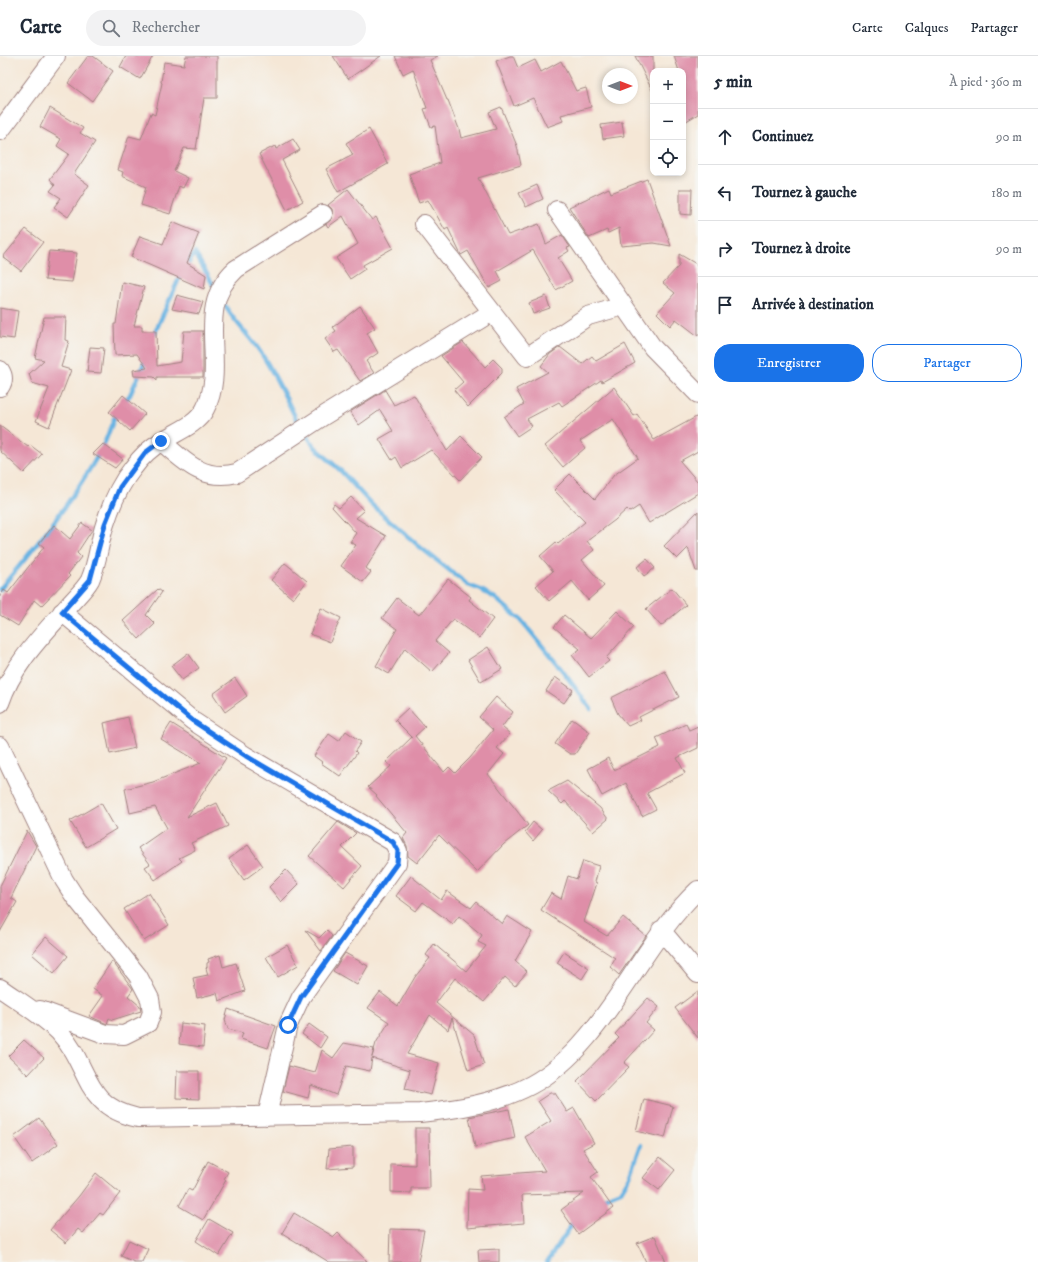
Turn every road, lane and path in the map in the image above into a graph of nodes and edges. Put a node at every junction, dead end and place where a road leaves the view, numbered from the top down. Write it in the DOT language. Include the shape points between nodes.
graph roads {
  1 [pos="56,56"];
  2 [pos="0,130"];
  3 [pos="557,210"];
  4 [pos="323,214"];
  5 [pos="424,224"];
  6 [pos="623,306"];
  7 [pos="492,312"];
  8 [pos="0,370"];
  9 [pos="0,387"];
  10 [pos="698,394"];
  11 [pos="161,441"];
  12 [pos="62,612"];
  13 [pos="0,703"];
  14 [pos="0,746"];
  15 [pos="698,890"];
  16 [pos="661,930"];
  17 [pos="698,974"];
  18 [pos="0,988"];
  19 [pos="22,1004"];
  20 [pos="267,1116"];
  1 -- 2 [label="street"];
  3 -- 6 [label="street"];
  4 -- 11 [label="street" via="236,270 219,289 212,320 211,396 205,411 191,424"];
  5 -- 7 [label="street"];
  6 -- 7 [label="street" via="588,316 527,357"];
  6 -- 10 [label="street" via="653,348"];
  7 -- 11 [label="street" via="237,472 224,476 208,474 191,467"];
  8 -- 9 [label="street" via="4,376"];
  11 -- 12 [label="street" via="145,453 120,487 105,524 90,580"];
  12 -- 13 [label="street" via="15,668"];
  12 -- 20 [label="street" via="193,721 246,756 393,842 398,851 397,863 301,997 293,1012"];
  14 -- 19 [label="street" via="64,880 138,976 150,999 152,1012 148,1023 124,1035 105,1034"];
  15 -- 16 [label="street"];
  16 -- 17 [label="street"];
  16 -- 20 [label="street" via="593,1029 567,1058 531,1085 498,1099 420,1114"];
  18 -- 19 [label="street"];
  19 -- 20 [label="street" via="60,1033 98,1097 108,1107 123,1115 138,1118"];
}
